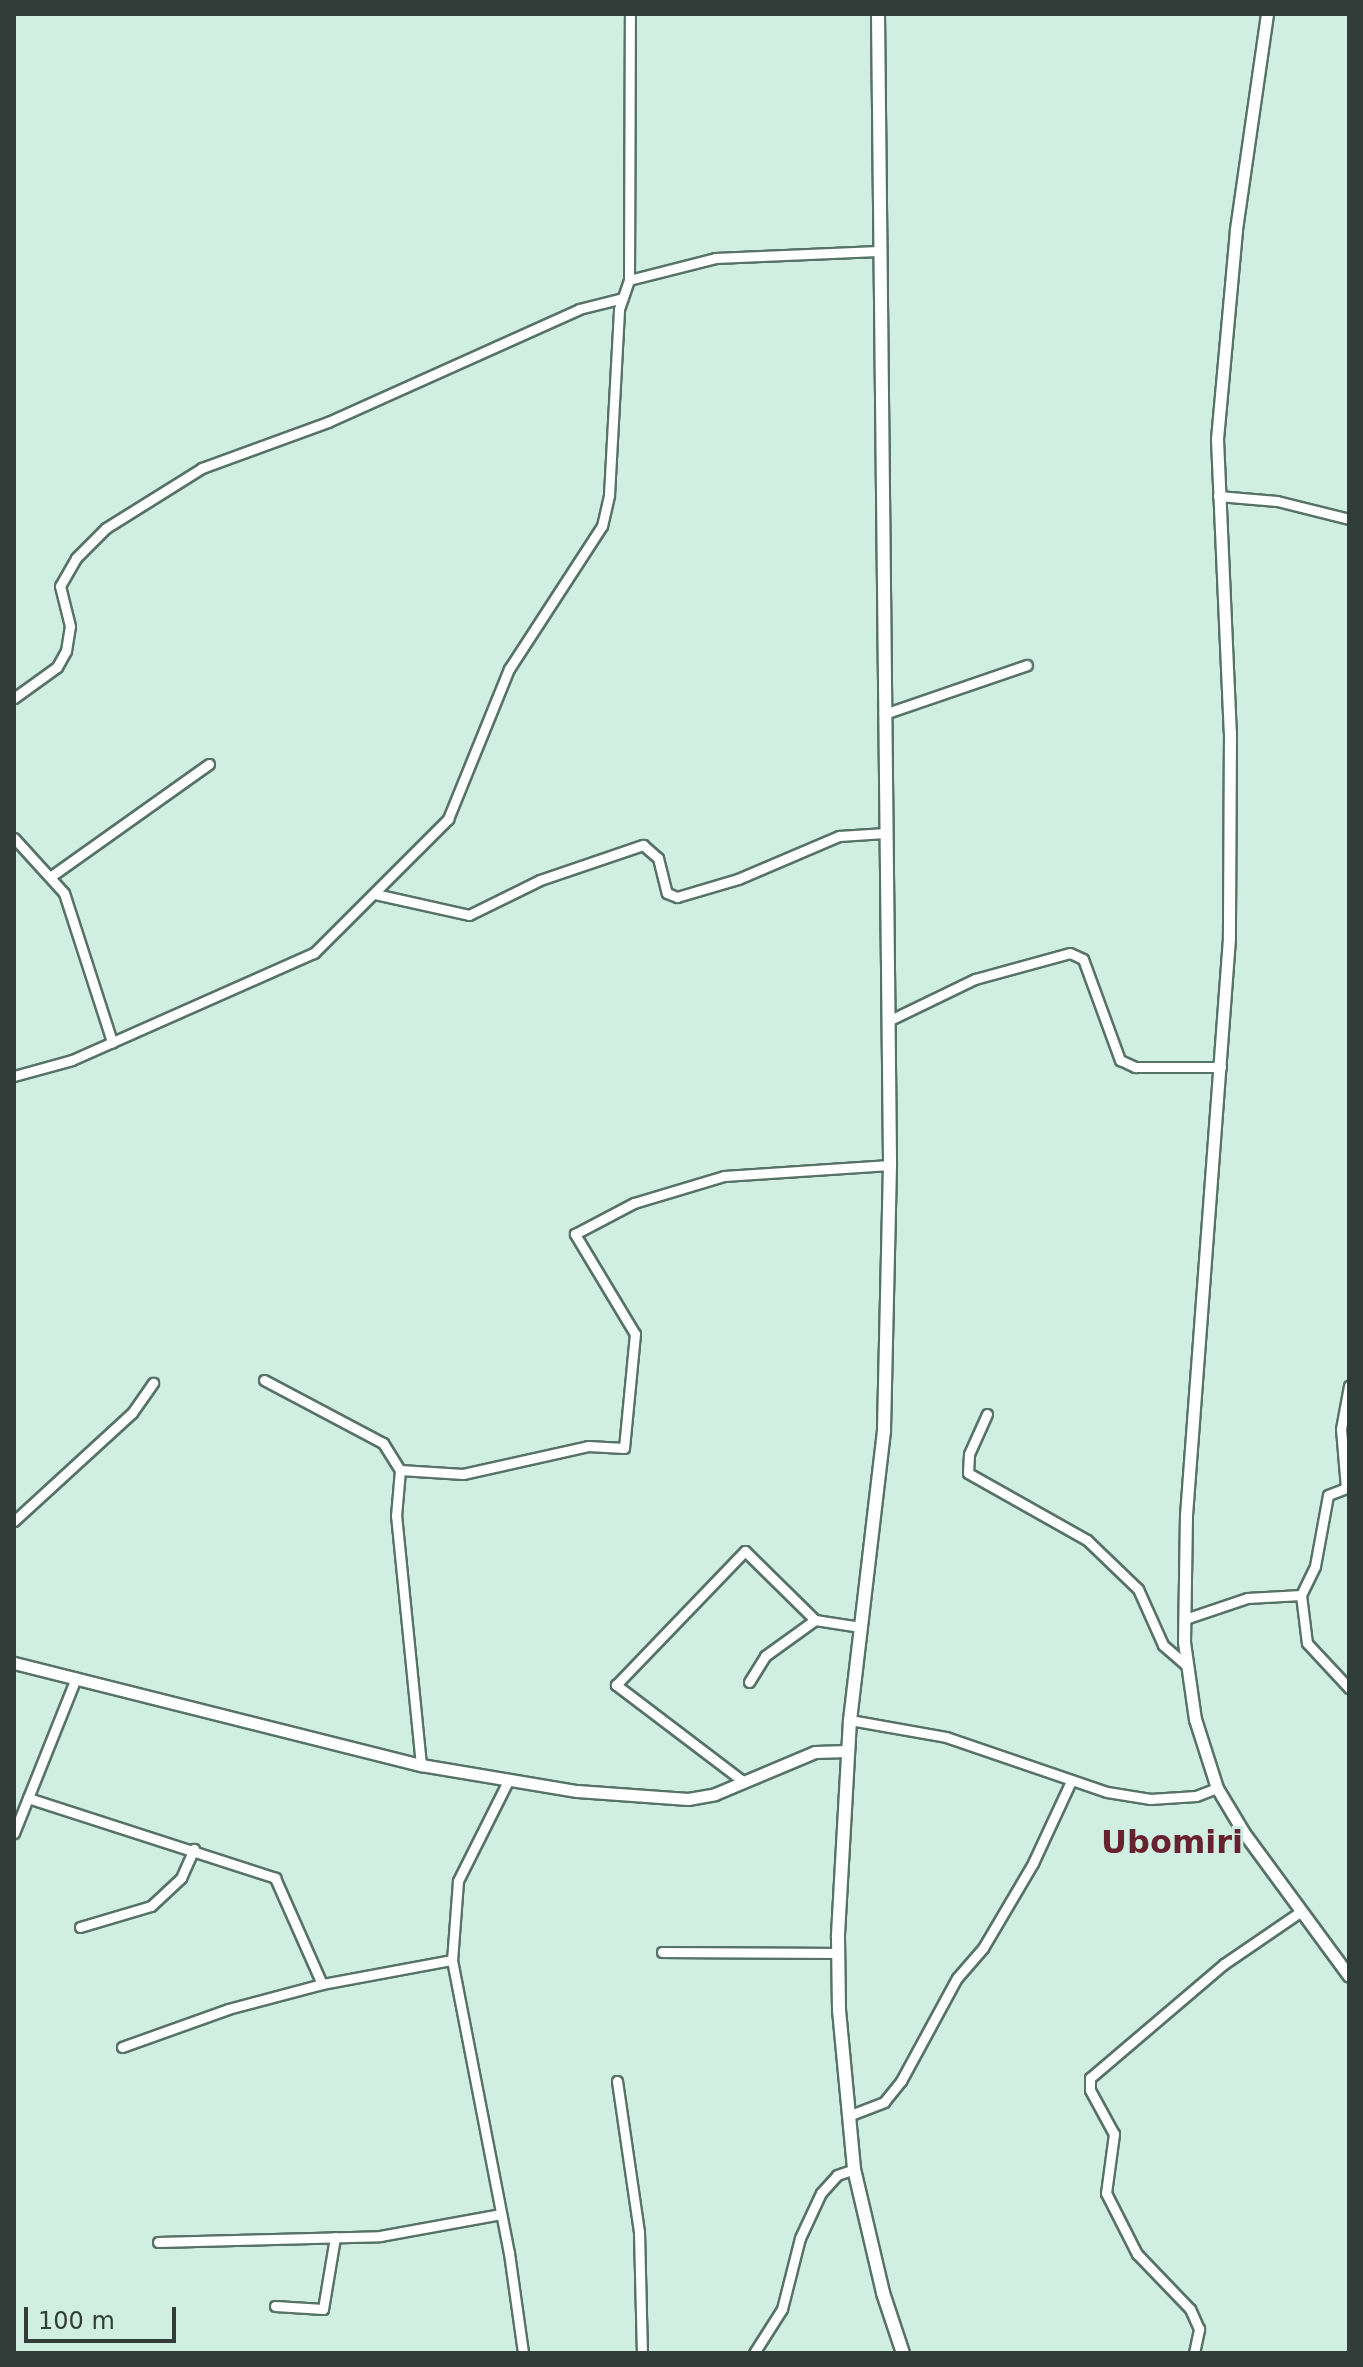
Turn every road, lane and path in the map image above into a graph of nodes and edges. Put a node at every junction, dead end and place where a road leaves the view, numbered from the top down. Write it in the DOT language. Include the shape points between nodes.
graph roads {
  1 [pos="630,14"];
  2 [pos="878,14"];
  3 [pos="1267,14"];
  4 [pos="878,251"];
  5 [pos="629,280"];
  6 [pos="623,298"];
  7 [pos="1218,496"];
  8 [pos="1349,519"];
  9 [pos="1027,665"];
  10 [pos="14,698"];
  11 [pos="884,714"];
  12 [pos="209,764"];
  13 [pos="886,833"];
  14 [pos="14,838"];
  15 [pos="50,877"];
  16 [pos="375,894"];
  17 [pos="888,1021"];
  18 [pos="112,1042"];
  19 [pos="1221,1067"];
  20 [pos="14,1076"];
  21 [pos="890,1165"];
  22 [pos="264,1380"];
  23 [pos="153,1383"];
  24 [pos="1349,1386"];
  25 [pos="987,1414"];
  26 [pos="400,1470"];
  27 [pos="1347,1488"];
  28 [pos="14,1521"];
  29 [pos="1301,1595"];
  30 [pos="1185,1619"];
  31 [pos="815,1620"];
  32 [pos="860,1627"];
  33 [pos="14,1663"];
  34 [pos="1187,1666"];
  35 [pos="76,1678"];
  36 [pos="749,1682"];
  37 [pos="1349,1688"];
  38 [pos="850,1720"];
  39 [pos="847,1751"];
  40 [pos="421,1765"];
  41 [pos="1071,1781"];
  42 [pos="744,1782"];
  43 [pos="507,1783"];
  44 [pos="1217,1788"];
  45 [pos="28,1798"];
  46 [pos="14,1833"];
  47 [pos="194,1849"];
  48 [pos="1300,1912"];
  49 [pos="80,1927"];
  50 [pos="662,1952"];
  51 [pos="838,1953"];
  52 [pos="452,1960"];
  53 [pos="1349,1976"];
  54 [pos="322,1984"];
  55 [pos="122,2047"];
  56 [pos="617,2081"];
  57 [pos="848,2116"];
  58 [pos="854,2169"];
  59 [pos="501,2214"];
  60 [pos="335,2237"];
  61 [pos="158,2242"];
  62 [pos="275,2306"];
  63 [pos="523,2353"];
  64 [pos="642,2353"];
  65 [pos="754,2353"];
  66 [pos="903,2353"];
  67 [pos="1194,2353"];
  1 -- 5 [label="street"];
  2 -- 4 [label="main road"];
  3 -- 7 [label="street" via="1223,358"];
  4 -- 5 [label="street" via="715,258"];
  4 -- 11 [label="main road"];
  5 -- 6 [label="street"];
  6 -- 10 [label="street" via="579,309 328,422 202,468 106,528 76,558 60,586 70,626 66,651 57,667"];
  6 -- 16 [label="street" via="609,495 602,526 509,669 448,819"];
  7 -- 8 [label="street" via="1277,501"];
  7 -- 19 [label="street" via="1231,836"];
  9 -- 11 [label="street"];
  11 -- 13 [label="main road"];
  12 -- 15 [label="street"];
  13 -- 16 [label="street" via="839,836 723,885 677,897 667,893 658,858 643,845 540,880 469,915"];
  13 -- 17 [label="main road"];
  14 -- 15 [label="street"];
  15 -- 18 [label="street" via="64,893 79,928"];
  16 -- 18 [label="street" via="314,953"];
  17 -- 19 [label="street" via="975,979 1070,953 1083,959 1120,1060 1135,1067"];
  17 -- 21 [label="main road"];
  18 -- 20 [label="street"];
  19 -- 30 [label="street" via="1186,1515"];
  21 -- 26 [label="street" via="724,1176 634,1203 575,1234 635,1334 624,1448 588,1446 463,1474"];
  21 -- 32 [label="main road" via="884,1431"];
  22 -- 26 [label="street" via="383,1443"];
  23 -- 28 [label="street" via="132,1413"];
  24 -- 27 [label="street" via="1341,1429"];
  25 -- 34 [label="street" via="969,1454 968,1473 1087,1540 1138,1589 1163,1645"];
  26 -- 40 [label="street" via="396,1516"];
  27 -- 29 [label="street" via="1328,1495 1315,1566"];
  29 -- 30 [label="street" via="1247,1598"];
  29 -- 37 [label="street" via="1307,1643"];
  30 -- 34 [label="street"];
  31 -- 32 [label="street"];
  31 -- 36 [label="street" via="765,1656"];
  31 -- 42 [label="street" via="745,1551 616,1685"];
  32 -- 38 [label="main road"];
  33 -- 35 [label="street"];
  34 -- 44 [label="street" via="1195,1719"];
  35 -- 40 [label="street"];
  35 -- 45 [label="street"];
  38 -- 39 [label="main road"];
  38 -- 41 [label="street" via="946,1737"];
  39 -- 42 [label="street" via="815,1752"];
  39 -- 51 [label="main road"];
  40 -- 43 [label="street"];
  41 -- 44 [label="street" via="1150,1799 1196,1796"];
  41 -- 57 [label="street" via="1033,1863 983,1948 957,1978 901,2081 884,2102"];
  42 -- 43 [label="street" via="688,1799"];
  43 -- 52 [label="street" via="458,1881"];
  44 -- 48 [label="street"];
  45 -- 46 [label="street"];
  45 -- 47 [label="street"];
  47 -- 49 [label="street" via="181,1878 151,1906"];
  47 -- 54 [label="street" via="275,1878"];
  48 -- 53 [label="street"];
  48 -- 67 [label="street" via="1224,1964 1090,2078 1090,2090 1114,2134 1106,2193 1137,2254 1190,2309 1199,2329"];
  50 -- 51 [label="street"];
  51 -- 57 [label="main road"];
  52 -- 54 [label="street"];
  52 -- 59 [label="street"];
  54 -- 55 [label="street" via="228,2009"];
  56 -- 64 [label="street" via="639,2232"];
  57 -- 58 [label="main road"];
  58 -- 65 [label="street" via="837,2175 821,2193 800,2238 782,2309"];
  58 -- 66 [label="main road"];
  59 -- 60 [label="street" via="380,2236"];
  59 -- 63 [label="street"];
  60 -- 61 [label="street"];
  60 -- 62 [label="street" via="323,2309"];
}
